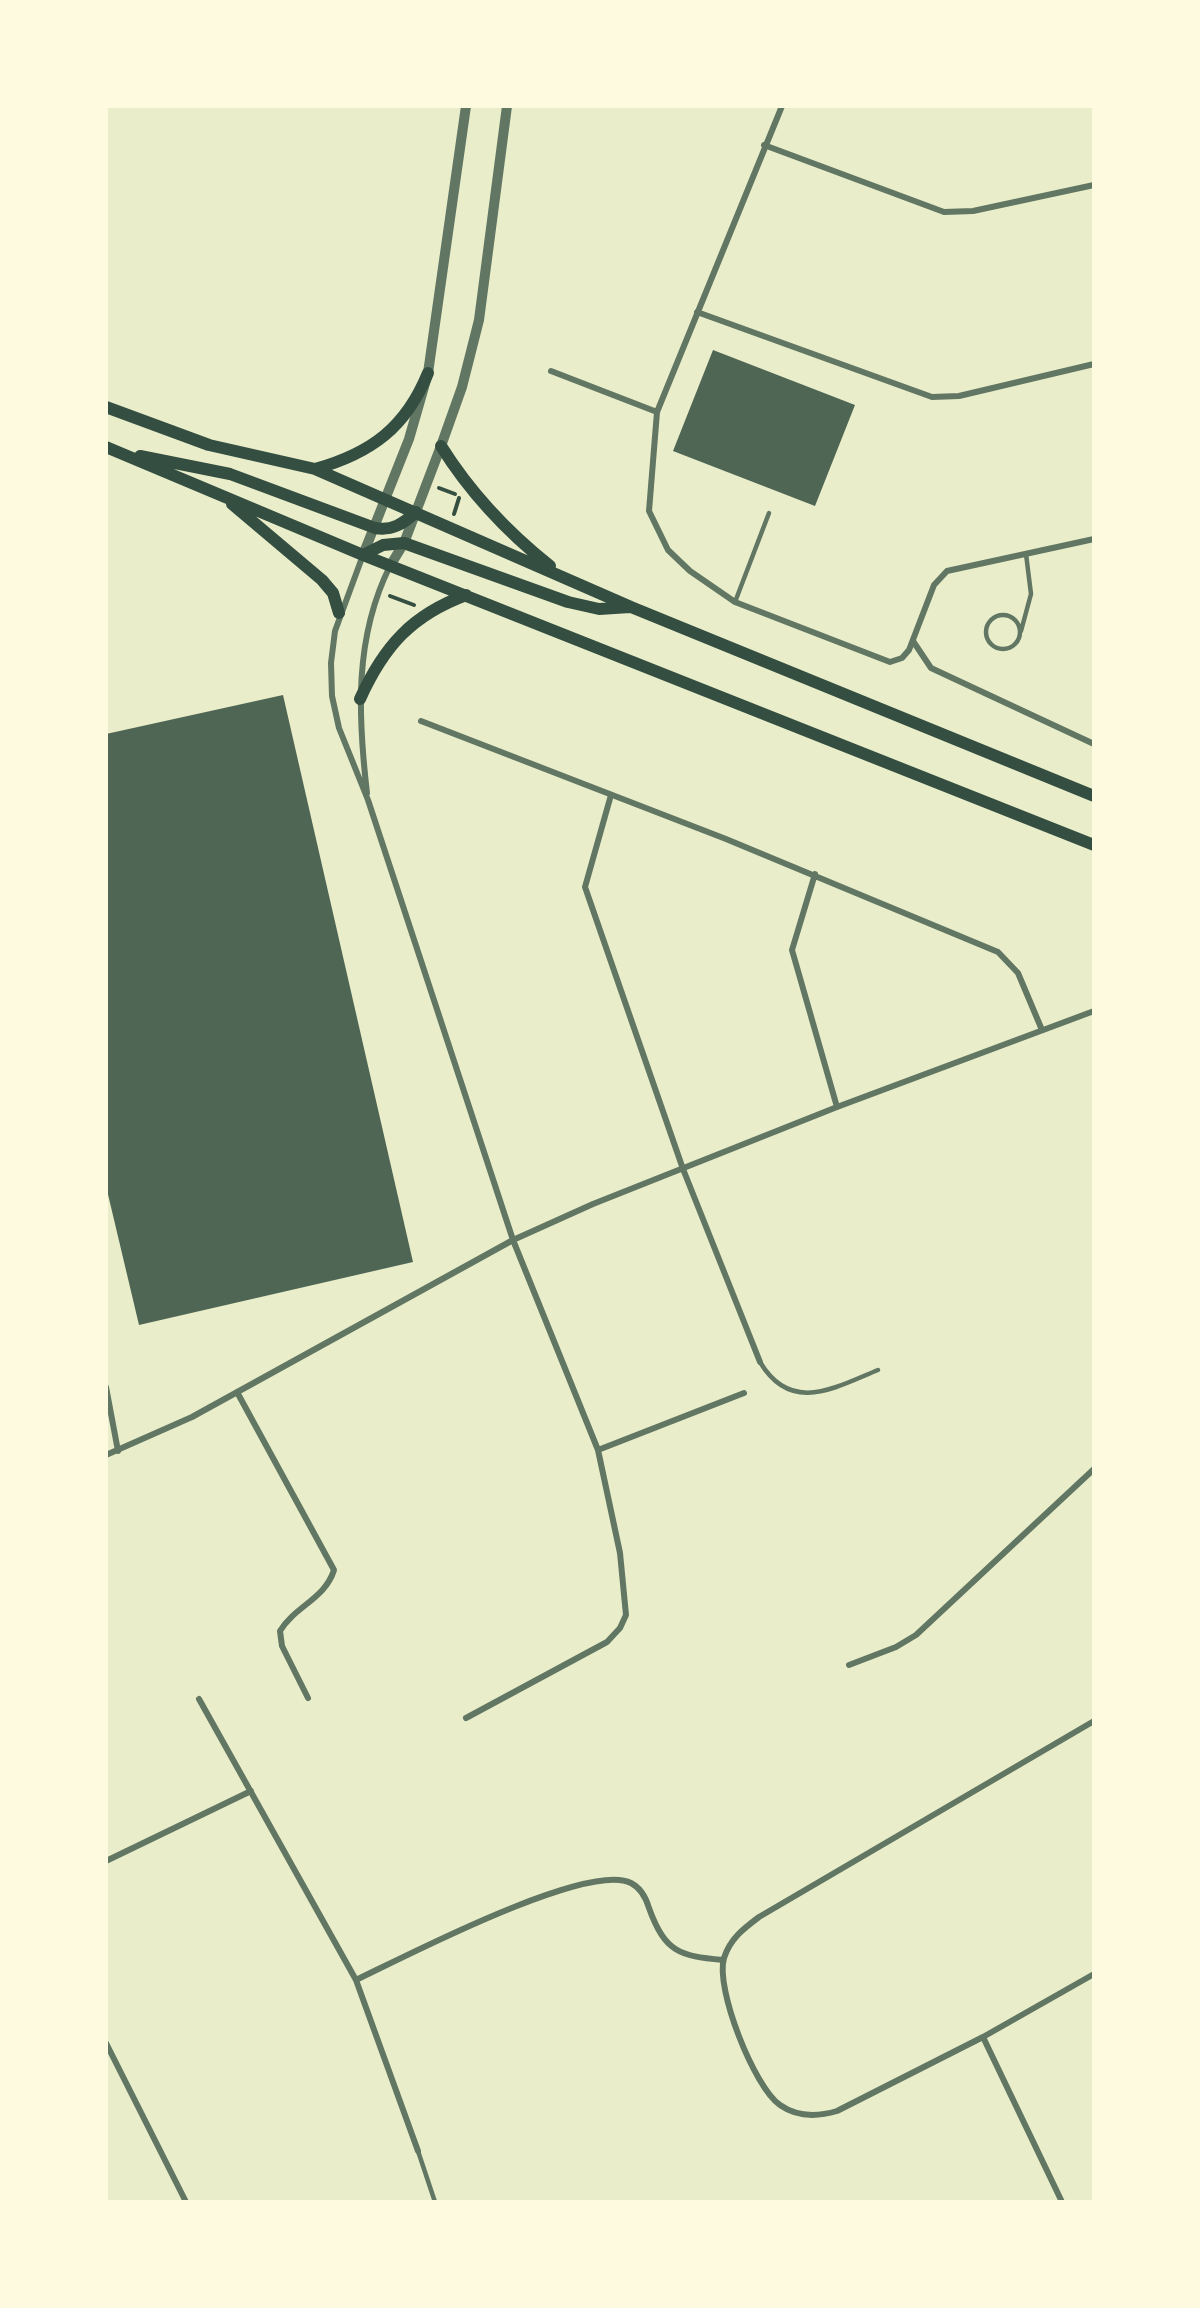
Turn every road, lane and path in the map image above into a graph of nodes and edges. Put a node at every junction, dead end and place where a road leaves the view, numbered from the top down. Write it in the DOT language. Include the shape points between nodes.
graph roads {
  1 [pos="466,106"];
  2 [pos="507,106"];
  3 [pos="782,106"];
  4 [pos="764,145"];
  5 [pos="1094,185"];
  6 [pos="697,312"];
  7 [pos="1094,364"];
  8 [pos="551,371"];
  9 [pos="429,373"];
  10 [pos="106,407"];
  11 [pos="657,412"];
  12 [pos="441,446"];
  13 [pos="106,447"];
  14 [pos="124,454"];
  15 [pos="315,469"];
  16 [pos="222,496"];
  17 [pos="386,500"];
  18 [pos="416,512"];
  19 [pos="769,513"];
  20 [pos="375,528"];
  21 [pos="1094,539"];
  22 [pos="404,543"];
  23 [pos="1026,554"];
  24 [pos="363,555"];
  25 [pos="390,566"];
  26 [pos="562,576"];
  27 [pos="466,595"];
  28 [pos="735,602"];
  29 [pos="631,607"];
  30 [pos="339,613"];
  31 [pos="1021,633"];
  32 [pos="913,640"];
  33 [pos="360,699"];
  34 [pos="421,721"];
  35 [pos="1094,744"];
  36 [pos="611,795"];
  37 [pos="1094,796"];
  38 [pos="368,800"];
  39 [pos="1094,845"];
  40 [pos="815,874"];
  41 [pos="1094,1011"];
  42 [pos="1042,1030"];
  43 [pos="837,1107"];
  44 [pos="683,1169"];
  45 [pos="513,1239"];
  46 [pos="760,1362"];
  47 [pos="878,1370"];
  48 [pos="106,1387"];
  49 [pos="237,1392"];
  50 [pos="744,1392"];
  51 [pos="598,1450"];
  52 [pos="118,1451"];
  53 [pos="106,1455"];
  54 [pos="1094,1469"];
  55 [pos="849,1665"];
  56 [pos="308,1698"];
  57 [pos="199,1699"];
  58 [pos="466,1719"];
  59 [pos="1094,1721"];
  60 [pos="251,1791"];
  61 [pos="106,1861"];
  62 [pos="723,1960"];
  63 [pos="1094,1974"];
  64 [pos="356,1980"];
  65 [pos="984,2037"];
  66 [pos="106,2043"];
  67 [pos="418,2151"];
  68 [pos="186,2202"];
  69 [pos="435,2202"];
  70 [pos="1062,2202"];
  1 -- 9 [label="street"];
  2 -- 12 [label="street" via="479,320 462,387"];
  3 -- 4 [label="street"];
  4 -- 5 [label="street" via="944,212 973,211"];
  4 -- 6 [label="street"];
  6 -- 7 [label="street" via="933,397 959,396"];
  6 -- 11 [label="street"];
  8 -- 11 [label="street"];
  9 -- 15 [label="main road" via="417,401 394,427 353,456"];
  9 -- 17 [label="street"];
  10 -- 15 [label="main road" via="209,445"];
  11 -- 28 [label="street" via="650,511 656,530 668,550 690,571"];
  12 -- 18 [label="street"];
  12 -- 26 [label="main road" via="464,483 498,521"];
  13 -- 14 [label="main road"];
  14 -- 16 [label="main road"];
  14 -- 20 [label="main road" via="230,474"];
  15 -- 17 [label="main road"];
  16 -- 24 [label="main road"];
  16 -- 30 [label="main road" via="322,580 333,593"];
  17 -- 18 [label="main road"];
  17 -- 20 [label="street"];
  18 -- 20 [label="main road" via="402,524"];
  18 -- 22 [label="street"];
  18 -- 26 [label="main road"];
  19 -- 28 [label="lane"];
  20 -- 24 [label="street"];
  21 -- 23 [label="street"];
  22 -- 24 [label="main road" via="382,545"];
  22 -- 25 [label="street"];
  22 -- 29 [label="main road" via="568,602 599,609"];
  23 -- 31 [label="lane" via="1030,594"];
  23 -- 32 [label="street" via="947,571 934,585"];
  24 -- 25 [label="main road"];
  24 -- 30 [label="street"];
  25 -- 27 [label="main road"];
  25 -- 33 [label="street" via="373,606"];
  26 -- 29 [label="main road"];
  27 -- 33 [label="main road" via="421,616 405,630 380,661"];
  27 -- 39 [label="main road"];
  28 -- 32 [label="street" via="890,662 906,655"];
  29 -- 37 [label="main road"];
  30 -- 38 [label="street" via="331,663 332,696 339,728"];
  31 -- 31 [label="lane" via="1017,621 1005,615 992,619 986,630 990,643 1001,649 1014,645"];
  32 -- 35 [label="street" via="931,668"];
  33 -- 38 [label="street"];
  34 -- 36 [label="street"];
  36 -- 40 [label="street"];
  36 -- 44 [label="street" via="585,887"];
  38 -- 45 [label="street"];
  40 -- 42 [label="street" via="1006,957 1018,973"];
  40 -- 43 [label="street" via="792,950"];
  41 -- 42 [label="street"];
  42 -- 43 [label="street"];
  43 -- 44 [label="street"];
  44 -- 45 [label="street"];
  44 -- 46 [label="street"];
  45 -- 49 [label="street"];
  45 -- 51 [label="street"];
  46 -- 47 [label="lane" via="777,1383 803,1393 817,1393"];
  48 -- 52 [label="street"];
  49 -- 52 [label="street"];
  49 -- 56 [label="street" via="334,1570 331,1582 320,1596 288,1619 280,1631 282,1646"];
  50 -- 51 [label="street"];
  51 -- 58 [label="street" via="620,1553 626,1615 620,1628 607,1642"];
  52 -- 53 [label="street"];
  54 -- 55 [label="street" via="916,1635"];
  57 -- 60 [label="street"];
  59 -- 62 [label="street" via="759,1917 734,1937"];
  60 -- 61 [label="street"];
  60 -- 64 [label="street"];
  62 -- 64 [label="street" via="679,1953 665,1943 645,1896 632,1884 615,1878 581,1884 507,1910"];
  62 -- 65 [label="street" via="724,1988 754,2068 768,2095 791,2112 816,2116 837,2111"];
  63 -- 65 [label="street"];
  64 -- 67 [label="street"];
  65 -- 70 [label="street"];
  66 -- 68 [label="street"];
  67 -- 69 [label="lane"];
}
